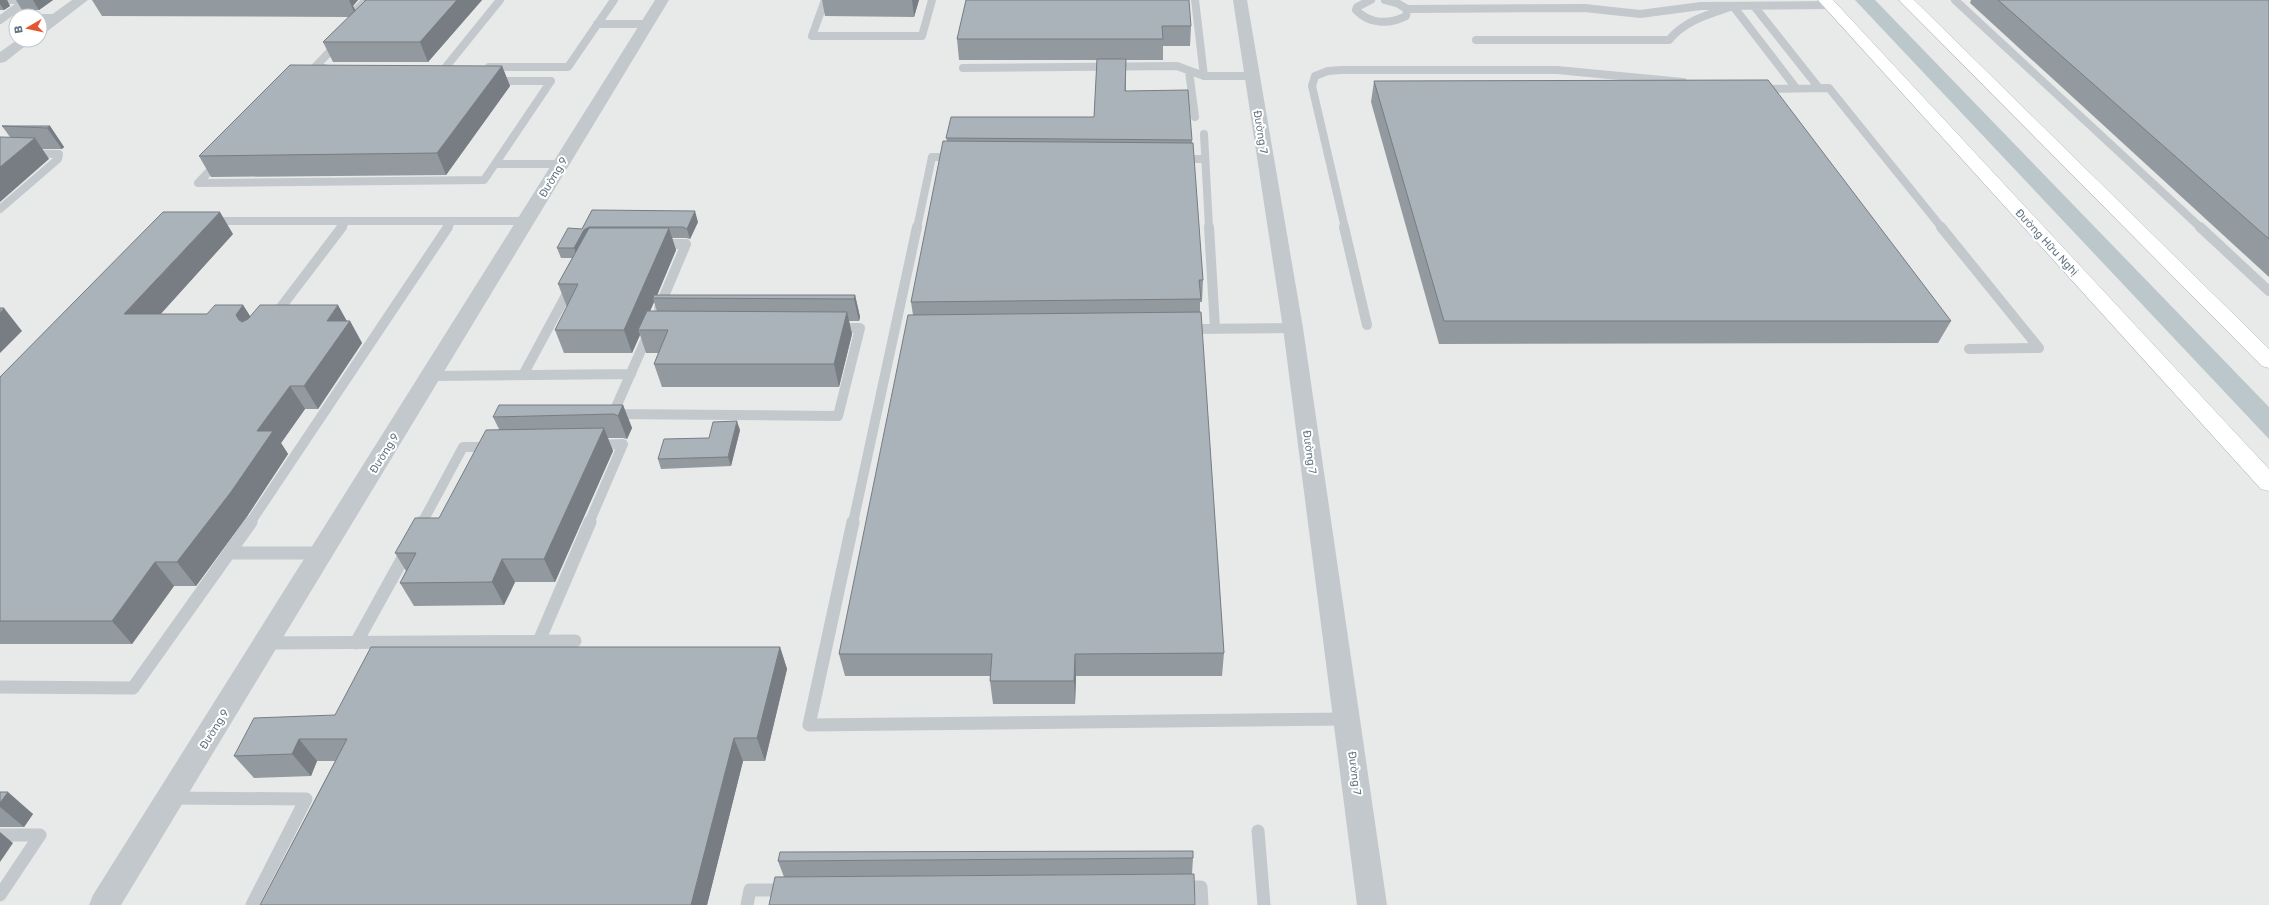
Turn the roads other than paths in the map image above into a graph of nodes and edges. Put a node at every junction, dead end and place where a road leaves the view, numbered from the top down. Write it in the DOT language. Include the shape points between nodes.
graph roads {
  1 [pos="0,0"];
  2 [pos="81,0"];
  3 [pos="366,0"];
  4 [pos="500,0"];
  5 [pos="614,0"];
  6 [pos="662,0"];
  7 [pos="825,0"];
  8 [pos="932,0"];
  9 [pos="1195,0"];
  10 [pos="1240,0"];
  11 [pos="1371,0"];
  12 [pos="1385,0"];
  13 [pos="1906,0"];
  14 [pos="1955,0"];
  15 [pos="1828,3"];
  16 [pos="1733,6"];
  17 [pos="1754,6"];
  18 [pos="1407,9"];
  19 [pos="356,10"];
  20 [pos="48,18"];
  21 [pos="57,18"];
  22 [pos="1,19"];
  23 [pos="48,24"];
  24 [pos="598,24"];
  25 [pos="647,24"];
  26 [pos="341,40"];
  27 [pos="1476,40"];
  28 [pos="15,48"];
  29 [pos="0,59"];
  30 [pos="483,67"];
  31 [pos="329,68"];
  32 [pos="460,68"];
  33 [pos="963,68"];
  34 [pos="1189,71"];
  35 [pos="1204,76"];
  36 [pos="1252,76"];
  37 [pos="480,81"];
  38 [pos="1692,83"];
  39 [pos="1796,88"];
  40 [pos="1819,88"];
  41 [pos="1752,89"];
  42 [pos="1195,117"];
  43 [pos="1204,134"];
  44 [pos="0,153"];
  45 [pos="224,156"];
  46 [pos="963,158"];
  47 [pos="1174,159"];
  48 [pos="1205,159"];
  49 [pos="495,164"];
  50 [pos="561,164"];
  51 [pos="0,209"];
  52 [pos="203,221"];
  53 [pos="346,221"];
  54 [pos="452,221"];
  55 [pos="526,221"];
  56 [pos="648,244"];
  57 [pos="575,278"];
  58 [pos="2269,291"];
  59 [pos="1367,325"];
  60 [pos="267,326"];
  61 [pos="821,328"];
  62 [pos="1214,328"];
  63 [pos="1293,328"];
  64 [pos="1176,329"];
  65 [pos="1969,349"];
  66 [pos="2269,361"];
  67 [pos="631,374"];
  68 [pos="523,375"];
  69 [pos="431,376"];
  70 [pos="585,445"];
  71 [pos="501,447"];
  72 [pos="2269,483"];
  73 [pos="230,553"];
  74 [pos="323,553"];
  75 [pos="539,641"];
  76 [pos="575,641"];
  77 [pos="356,643"];
  78 [pos="266,644"];
  79 [pos="0,687"];
  80 [pos="1348,718"];
  81 [pos="171,798"];
  82 [pos="1258,831"];
  83 [pos="0,835"];
  84 [pos="1161,887"];
  85 [pos="798,890"];
  86 [pos="0,895"];
  87 [pos="104,905"];
  88 [pos="252,905"];
  89 [pos="747,905"];
  90 [pos="1202,905"];
  91 [pos="1264,905"];
  92 [pos="1372,905"];
  1 -- 22 [label="lane" via="27,0"];
  2 -- 21 [label="street"];
  3 -- 19 [label="lane"];
  4 -- 32 [label="lane" via="441,68"];
  5 -- 24 [label="lane"];
  6 -- 25 [label="street, Đường 9"];
  7 -- 8 [label="lane" via="812,36 922,36"];
  9 -- 35 [label="lane"];
  10 -- 36 [label="street, Đường 7"];
  11 -- 18 [label="lane" via="1360,4 1356,10 1370,20 1387,22 1402,19 1408,13"];
  12 -- 18 [label="lane"];
  13 -- 66 [label="main road"];
  14 -- 58 [label="lane"];
  15 -- 17 [label="lane"];
  15 -- 72 [label="main road, Đường Hữu Nghị"];
  16 -- 17 [label="lane"];
  16 -- 18 [label="lane" via="1701,6 1640,14 1585,8"];
  16 -- 27 [label="lane" via="1683,26 1674,32 1669,40"];
  16 -- 39 [label="lane"];
  17 -- 40 [label="lane"];
  20 -- 21 [label="lane"];
  21 -- 23 [label="street"];
  24 -- 25 [label="lane"];
  24 -- 30 [label="lane" via="568,67"];
  25 -- 50 [label="street, Đường 9"];
  26 -- 31 [label="lane" via="314,68"];
  28 -- 29 [label="street"];
  33 -- 34 [label="lane" via="1177,66"];
  34 -- 35 [label="lane"];
  34 -- 42 [label="lane"];
  35 -- 36 [label="lane"];
  36 -- 63 [label="street, Đường 7"];
  37 -- 49 [label="lane" via="551,81"];
  38 -- 59 [label="lane" via="1557,70 1342,70 1328,71 1315,76 1312,86"];
  39 -- 40 [label="lane"];
  39 -- 41 [label="lane"];
  40 -- 65 [label="lane" via="1830,88 2039,348"];
  43 -- 48 [label="lane"];
  44 -- 51 [label="lane" via="58,154 58,159"];
  45 -- 49 [label="lane" via="198,183 484,180"];
  46 -- 80 [label="lane" via="932,157 898,331 808,725"];
  47 -- 48 [label="lane"];
  48 -- 62 [label="lane"];
  49 -- 50 [label="lane"];
  50 -- 55 [label="street, Đường 9"];
  52 -- 53 [label="lane"];
  53 -- 54 [label="lane"];
  53 -- 60 [label="lane"];
  54 -- 55 [label="lane"];
  54 -- 73 [label="lane"];
  55 -- 69 [label="street, Đường 9"];
  56 -- 67 [label="lane" via="686,244 654,328"];
  57 -- 68 [label="lane"];
  61 -- 67 [label="lane" via="860,328 838,416 613,414"];
  62 -- 63 [label="lane"];
  62 -- 64 [label="lane"];
  63 -- 80 [label="street, Đường 7"];
  67 -- 68 [label="lane"];
  68 -- 69 [label="lane"];
  69 -- 74 [label="street, Đường 9"];
  70 -- 75 [label="lane" via="623,444"];
  71 -- 77 [label="lane" via="463,447"];
  73 -- 74 [label="lane"];
  73 -- 79 [label="lane" via="133,688"];
  74 -- 78 [label="street, Đường 9"];
  75 -- 76 [label="lane"];
  75 -- 77 [label="lane"];
  77 -- 78 [label="lane"];
  78 -- 81 [label="street, Đường 9"];
  80 -- 92 [label="street, Đường 7"];
  81 -- 87 [label="street, Đường 9"];
  81 -- 88 [label="lane" via="306,799"];
  82 -- 91 [label="lane"];
  83 -- 86 [label="lane" via="40,835"];
  84 -- 90 [label="lane" via="1200,887"];
  85 -- 89 [label="lane" via="750,890"];
}
